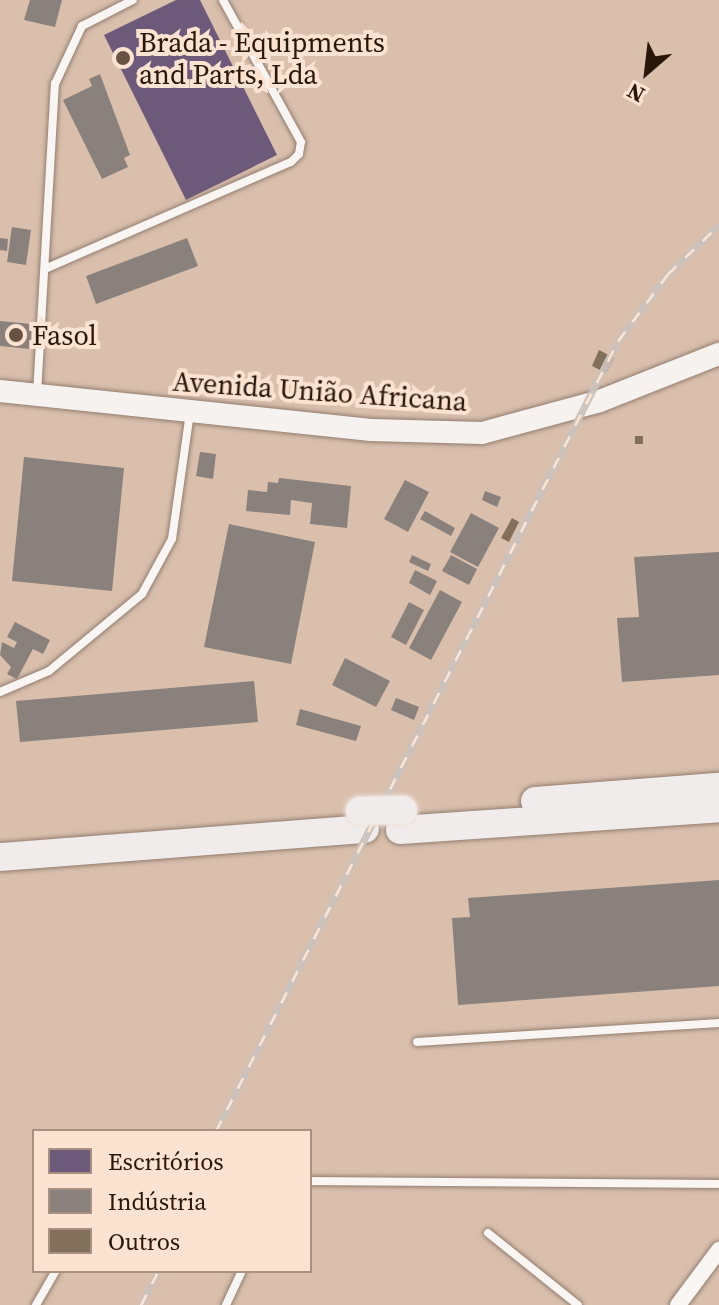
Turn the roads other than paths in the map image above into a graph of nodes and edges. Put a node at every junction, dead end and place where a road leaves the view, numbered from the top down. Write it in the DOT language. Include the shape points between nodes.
graph roads {
  1 [pos="133,0"];
  2 [pos="223,0"];
  3 [pos="47,268"];
  4 [pos="719,354"];
  5 [pos="0,391"];
  6 [pos="37,395"];
  7 [pos="190,412"];
  8 [pos="0,692"];
  9 [pos="719,787"];
  10 [pos="719,808"];
  11 [pos="362,820"];
  12 [pos="401,820"];
  13 [pos="0,842"];
  14 [pos="0,857"];
  15 [pos="719,1023"];
  16 [pos="417,1042"];
  17 [pos="312,1181"];
  18 [pos="719,1184"];
  19 [pos="488,1233"];
  20 [pos="719,1250"];
  21 [pos="55,1273"];
  22 [pos="241,1273"];
  23 [pos="36,1305"];
  24 [pos="226,1305"];
  25 [pos="578,1305"];
  26 [pos="678,1305"];
  1 -- 3 [label="lane" via="82,26 61,63 55,84"];
  2 -- 3 [label="lane" via="301,142 299,154"];
  3 -- 6 [label="lane"];
  4 -- 7 [label="main road, Avenida União Africana" via="600,401 482,433 371,430"];
  5 -- 6 [label="main road, Avenida União Africana"];
  6 -- 7 [label="main road, Avenida União Africana"];
  7 -- 8 [label="lane" via="172,539 142,594 49,671"];
  9 -- 12 [label="highway"];
  10 -- 12 [label="highway" via="435,827"];
  11 -- 12 [label="highway, bridge"];
  11 -- 13 [label="highway"];
  11 -- 14 [label="highway"];
  15 -- 16 [label="lane"];
  17 -- 18 [label="lane"];
  19 -- 25 [label="lane"];
  20 -- 26 [label="street"];
  21 -- 23 [label="lane"];
  22 -- 24 [label="lane"];
}
